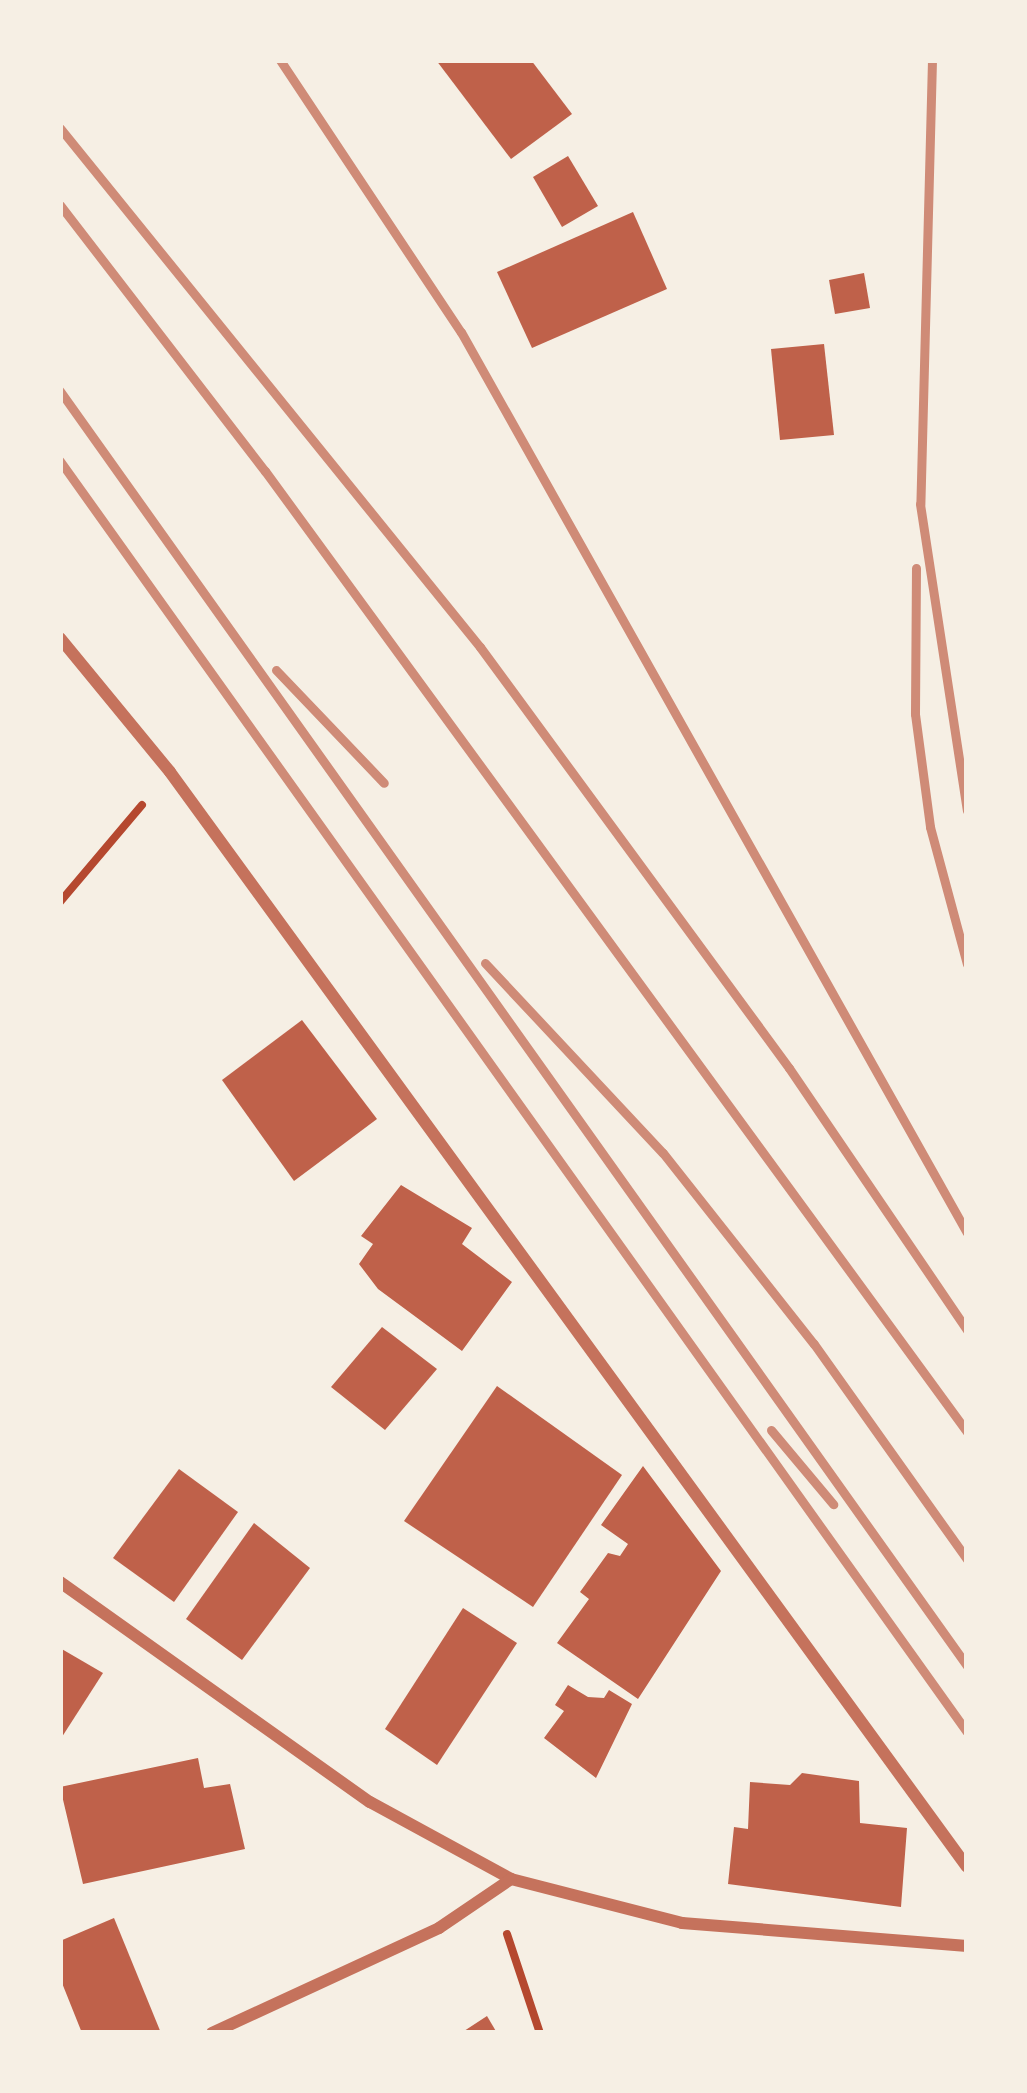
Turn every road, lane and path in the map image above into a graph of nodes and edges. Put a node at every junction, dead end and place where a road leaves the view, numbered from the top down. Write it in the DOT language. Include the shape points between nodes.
graph roads {
  1 [pos="60,638"];
  2 [pos="170,772"];
  3 [pos="60,902"];
  4 [pos="60,1582"];
  5 [pos="967,1868"];
  6 [pos="511,1879"];
  7 [pos="493,1893"];
  8 [pos="967,1946"];
  9 [pos="212,2033"];
  10 [pos="540,2033"];
  1 -- 2 [label="street"];
  2 -- 3 [label="path"];
  2 -- 5 [label="street"];
  4 -- 6 [label="street" via="370,1802"];
  6 -- 7 [label="street"];
  6 -- 8 [label="street" via="682,1923"];
  7 -- 9 [label="street" via="439,1928"];
  7 -- 10 [label="path"];
}
